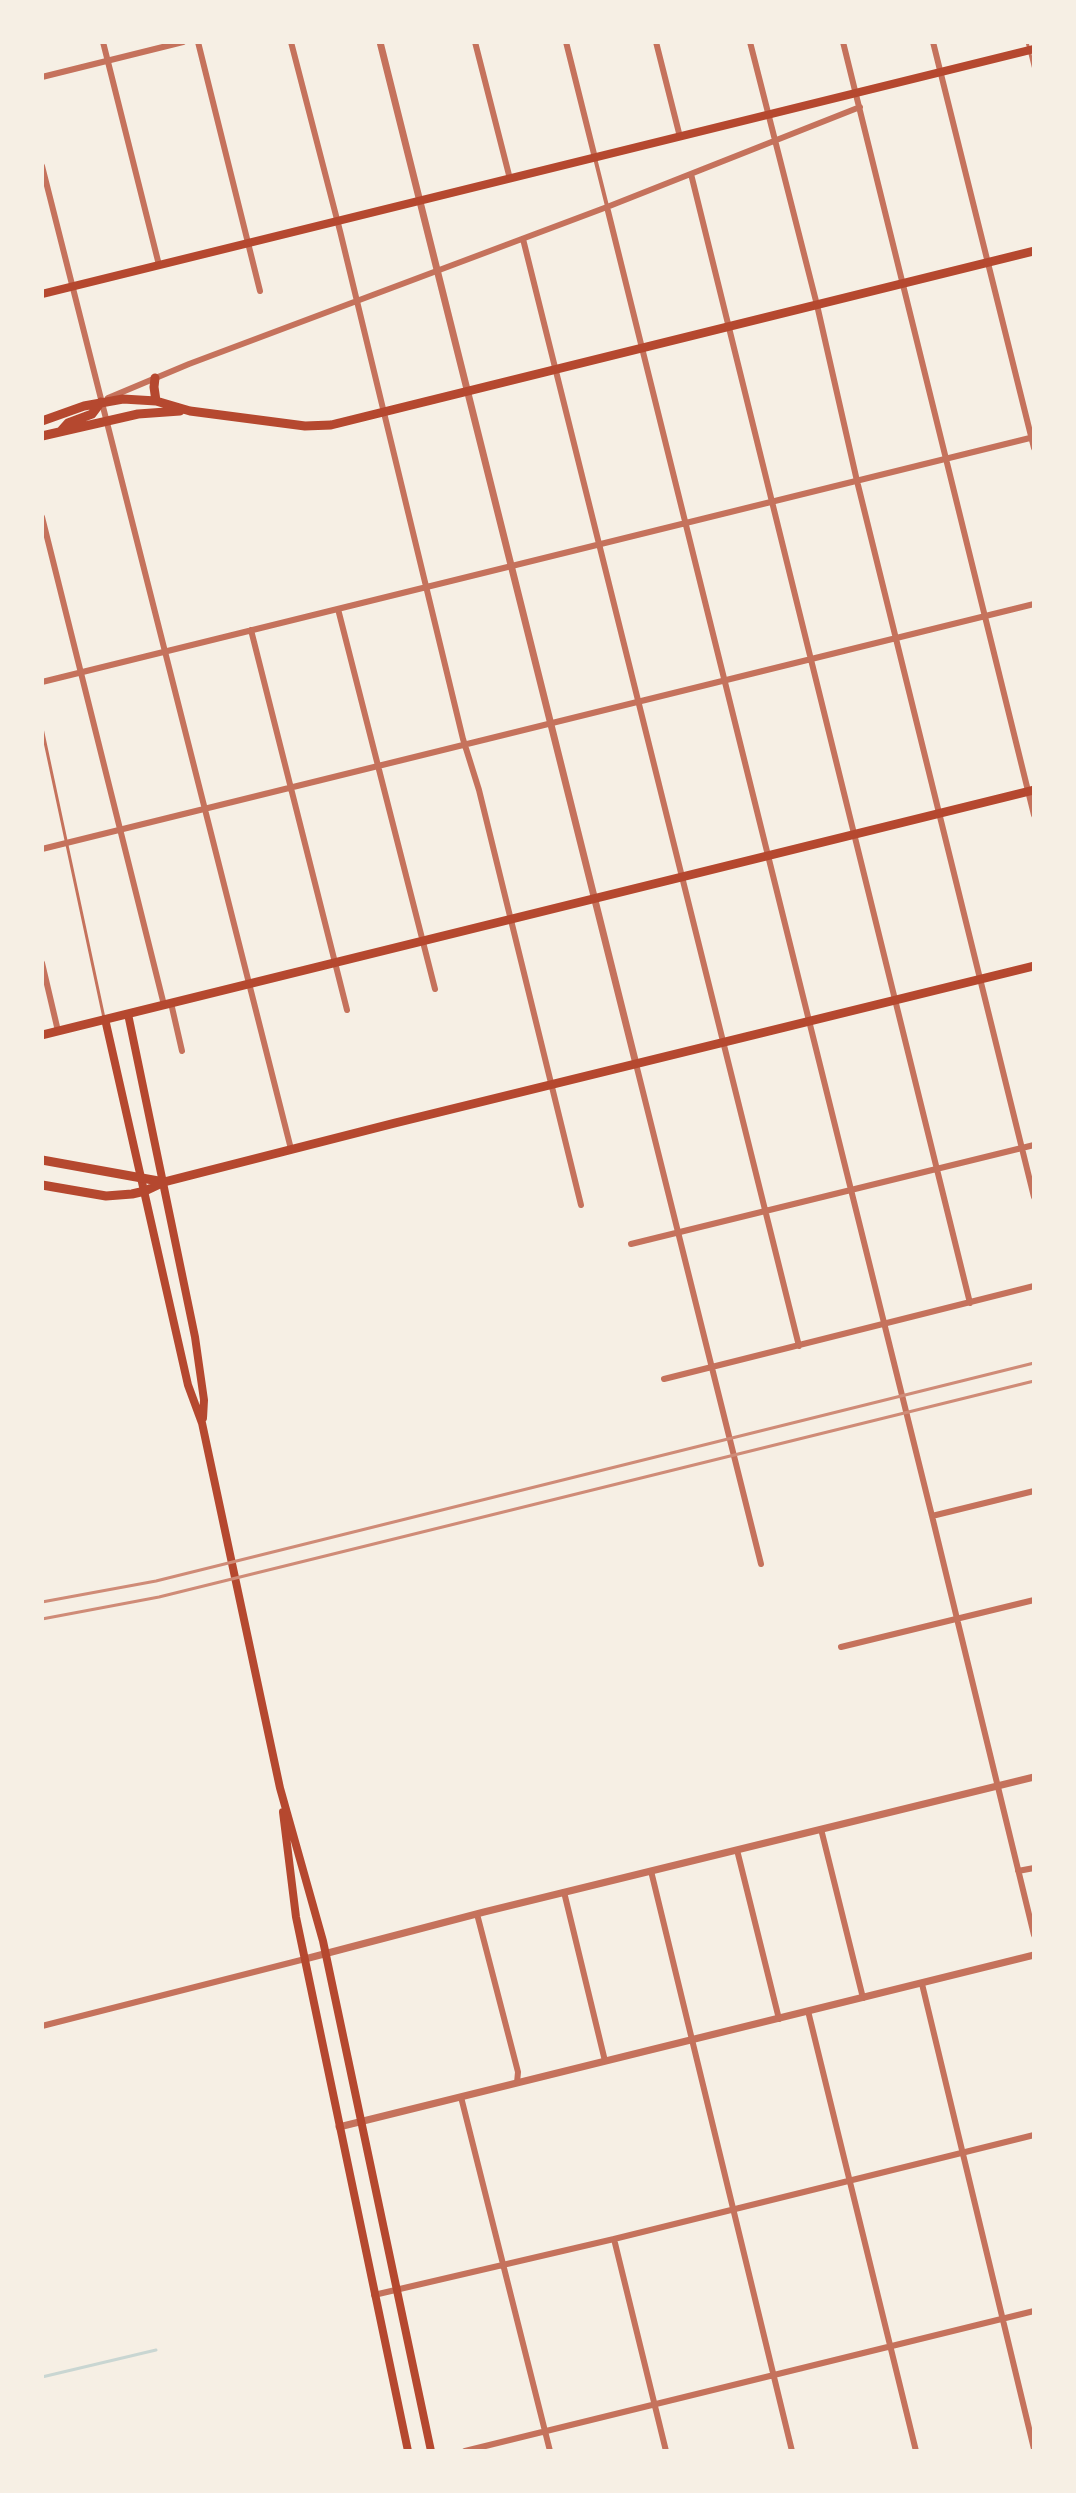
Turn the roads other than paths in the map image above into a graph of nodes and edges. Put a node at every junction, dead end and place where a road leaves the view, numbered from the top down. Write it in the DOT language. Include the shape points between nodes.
graph roads {
  1 [pos="103,42"];
  2 [pos="183,42"];
  3 [pos="198,42"];
  4 [pos="291,42"];
  5 [pos="380,42"];
  6 [pos="475,42"];
  7 [pos="566,42"];
  8 [pos="656,42"];
  9 [pos="750,42"];
  10 [pos="843,42"];
  11 [pos="933,42"];
  12 [pos="1030,47"];
  13 [pos="108,61"];
  14 [pos="1034,70"];
  15 [pos="941,72"];
  16 [pos="42,77"];
  17 [pos="857,93"];
  18 [pos="860,107"];
  19 [pos="769,115"];
  20 [pos="680,137"];
  21 [pos="775,140"];
  22 [pos="595,158"];
  23 [pos="42,166"];
  24 [pos="691,174"];
  25 [pos="510,179"];
  26 [pos="420,201"];
  27 [pos="607,207"];
  28 [pos="338,221"];
  29 [pos="523,239"];
  30 [pos="248,243"];
  31 [pos="1034,251"];
  32 [pos="989,262"];
  33 [pos="159,265"];
  34 [pos="437,272"];
  35 [pos="904,284"];
  36 [pos="72,286"];
  37 [pos="260,291"];
  38 [pos="42,294"];
  39 [pos="356,303"];
  40 [pos="817,305"];
  41 [pos="730,326"];
  42 [pos="642,348"];
  43 [pos="555,370"];
  44 [pos="155,378"];
  45 [pos="468,391"];
  46 [pos="156,401"];
  47 [pos="101,402"];
  48 [pos="190,411"];
  49 [pos="383,413"];
  50 [pos="106,420"];
  51 [pos="42,421"];
  52 [pos="60,432"];
  53 [pos="42,436"];
  54 [pos="1033,437"];
  55 [pos="1034,448"];
  56 [pos="946,459"];
  57 [pos="857,481"];
  58 [pos="773,502"];
  59 [pos="42,517"];
  60 [pos="686,523"];
  61 [pos="599,544"];
  62 [pos="511,566"];
  63 [pos="426,587"];
  64 [pos="1034,604"];
  65 [pos="338,609"];
  66 [pos="985,617"];
  67 [pos="251,630"];
  68 [pos="897,639"];
  69 [pos="164,652"];
  70 [pos="811,660"];
  71 [pos="81,672"];
  72 [pos="725,681"];
  73 [pos="42,682"];
  74 [pos="638,703"];
  75 [pos="551,724"];
  76 [pos="42,728"];
  77 [pos="464,745"];
  78 [pos="378,766"];
  79 [pos="291,788"];
  80 [pos="1031,791"];
  81 [pos="204,809"];
  82 [pos="939,813"];
  83 [pos="1034,815"];
  84 [pos="120,830"];
  85 [pos="855,834"];
  86 [pos="67,843"];
  87 [pos="42,849"];
  88 [pos="768,856"];
  89 [pos="682,877"];
  90 [pos="595,899"];
  91 [pos="510,919"];
  92 [pos="423,941"];
  93 [pos="42,963"];
  94 [pos="335,963"];
  95 [pos="1034,966"];
  96 [pos="980,979"];
  97 [pos="249,984"];
  98 [pos="435,989"];
  99 [pos="896,1000"];
  100 [pos="167,1004"];
  101 [pos="347,1010"];
  102 [pos="128,1014"];
  103 [pos="105,1019"];
  104 [pos="810,1021"];
  105 [pos="58,1031"];
  106 [pos="42,1035"];
  107 [pos="724,1042"];
  108 [pos="182,1051"];
  109 [pos="636,1064"];
  110 [pos="551,1085"];
  111 [pos="1034,1145"];
  112 [pos="1022,1148"];
  113 [pos="291,1149"];
  114 [pos="42,1160"];
  115 [pos="937,1169"];
  116 [pos="142,1179"];
  117 [pos="164,1182"];
  118 [pos="42,1185"];
  119 [pos="851,1190"];
  120 [pos="145,1191"];
  121 [pos="1034,1197"];
  122 [pos="581,1205"];
  123 [pos="765,1211"];
  124 [pos="678,1233"];
  125 [pos="631,1244"];
  126 [pos="1034,1286"];
  127 [pos="970,1303"];
  128 [pos="885,1324"];
  129 [pos="799,1346"];
  130 [pos="712,1367"];
  131 [pos="664,1379"];
  132 [pos="202,1423"];
  133 [pos="1034,1491"];
  134 [pos="932,1516"];
  135 [pos="761,1564"];
  136 [pos="1034,1600"];
  137 [pos="956,1619"];
  138 [pos="841,1647"];
  139 [pos="1034,1777"];
  140 [pos="997,1786"];
  141 [pos="280,1788"];
  142 [pos="821,1829"];
  143 [pos="737,1850"];
  144 [pos="1034,1868"];
  145 [pos="651,1871"];
  146 [pos="1018,1871"];
  147 [pos="564,1892"];
  148 [pos="477,1914"];
  149 [pos="1034,1935"];
  150 [pos="326,1952"];
  151 [pos="1034,1955"];
  152 [pos="305,1959"];
  153 [pos="922,1984"];
  154 [pos="863,1998"];
  155 [pos="808,2011"];
  156 [pos="779,2019"];
  157 [pos="42,2026"];
  158 [pos="692,2039"];
  159 [pos="605,2061"];
  160 [pos="517,2083"];
  161 [pos="461,2097"];
  162 [pos="361,2122"];
  163 [pos="339,2127"];
  164 [pos="1034,2135"];
  165 [pos="963,2153"];
  166 [pos="849,2181"];
  167 [pos="733,2210"];
  168 [pos="614,2239"];
  169 [pos="504,2264"];
  170 [pos="397,2290"];
  171 [pos="374,2295"];
  172 [pos="1034,2311"];
  173 [pos="1003,2319"];
  174 [pos="890,2346"];
  175 [pos="774,2375"];
  176 [pos="654,2405"];
  177 [pos="545,2431"];
  178 [pos="1034,2449"];
  179 [pos="408,2451"];
  180 [pos="431,2451"];
  181 [pos="465,2451"];
  182 [pos="550,2451"];
  183 [pos="666,2451"];
  184 [pos="792,2451"];
  185 [pos="916,2451"];
  1 -- 13 [label="street"];
  2 -- 13 [label="street"];
  3 -- 30 [label="street"];
  4 -- 28 [label="street"];
  5 -- 26 [label="street"];
  6 -- 25 [label="street"];
  7 -- 22 [label="street"];
  8 -- 20 [label="street"];
  9 -- 19 [label="street"];
  10 -- 17 [label="street"];
  11 -- 15 [label="street"];
  12 -- 14 [label="lane"];
  12 -- 15 [label="main road"];
  13 -- 16 [label="street"];
  13 -- 33 [label="street"];
  15 -- 17 [label="main road"];
  15 -- 32 [label="street"];
  17 -- 18 [label="street"];
  17 -- 19 [label="main road"];
  18 -- 21 [label="street"];
  18 -- 35 [label="street"];
  19 -- 20 [label="main road"];
  19 -- 21 [label="street"];
  20 -- 22 [label="main road"];
  21 -- 24 [label="street"];
  21 -- 40 [label="street"];
  22 -- 25 [label="main road"];
  22 -- 27 [label="street"];
  23 -- 36 [label="street"];
  24 -- 27 [label="street"];
  24 -- 41 [label="street"];
  25 -- 26 [label="main road"];
  26 -- 28 [label="main road"];
  26 -- 34 [label="street"];
  27 -- 29 [label="street"];
  27 -- 42 [label="street"];
  28 -- 30 [label="main road"];
  28 -- 39 [label="street"];
  29 -- 34 [label="street"];
  29 -- 43 [label="street"];
  30 -- 33 [label="main road"];
  30 -- 37 [label="street"];
  31 -- 32 [label="main road"];
  32 -- 35 [label="main road"];
  32 -- 54 [label="street"];
  33 -- 36 [label="main road"];
  34 -- 39 [label="street"];
  34 -- 45 [label="street"];
  35 -- 40 [label="main road"];
  35 -- 56 [label="street"];
  36 -- 38 [label="main road"];
  36 -- 47 [label="street"];
  39 -- 44 [label="street"];
  39 -- 49 [label="street"];
  40 -- 41 [label="main road"];
  40 -- 57 [label="street"];
  41 -- 42 [label="main road"];
  41 -- 58 [label="street"];
  42 -- 43 [label="main road"];
  42 -- 60 [label="street"];
  43 -- 45 [label="main road"];
  43 -- 61 [label="street"];
  44 -- 46 [label="main road"];
  44 -- 47 [label="street"];
  45 -- 49 [label="main road"];
  45 -- 62 [label="street"];
  46 -- 47 [label="main road"];
  46 -- 48 [label="main road"];
  47 -- 50 [label="street"];
  47 -- 51 [label="main road"];
  47 -- 52 [label="main road" via="92,414"];
  48 -- 49 [label="main road" via="317,426"];
  48 -- 50 [label="main road"];
  49 -- 63 [label="street"];
  50 -- 52 [label="main road"];
  50 -- 69 [label="street"];
  52 -- 53 [label="main road"];
  54 -- 55 [label="street"];
  54 -- 56 [label="street"];
  56 -- 57 [label="street"];
  56 -- 66 [label="street"];
  57 -- 58 [label="street"];
  57 -- 68 [label="street"];
  58 -- 60 [label="street"];
  58 -- 70 [label="street"];
  59 -- 71 [label="street"];
  60 -- 61 [label="street"];
  60 -- 72 [label="street"];
  61 -- 62 [label="street"];
  61 -- 74 [label="street"];
  62 -- 63 [label="street"];
  62 -- 75 [label="street"];
  63 -- 65 [label="street"];
  63 -- 77 [label="street"];
  64 -- 66 [label="street"];
  65 -- 67 [label="street"];
  65 -- 78 [label="street"];
  66 -- 68 [label="street"];
  66 -- 80 [label="street"];
  67 -- 69 [label="street"];
  67 -- 79 [label="street"];
  68 -- 70 [label="street"];
  68 -- 82 [label="street"];
  69 -- 71 [label="street"];
  69 -- 81 [label="street"];
  70 -- 72 [label="street"];
  70 -- 85 [label="street"];
  71 -- 73 [label="street"];
  71 -- 84 [label="street"];
  72 -- 74 [label="street"];
  72 -- 88 [label="street"];
  74 -- 75 [label="street"];
  74 -- 89 [label="street"];
  75 -- 77 [label="street"];
  75 -- 90 [label="street"];
  76 -- 86 [label="lane"];
  77 -- 78 [label="street"];
  77 -- 91 [label="street"];
  78 -- 79 [label="street"];
  78 -- 92 [label="street"];
  79 -- 81 [label="street"];
  79 -- 94 [label="street"];
  80 -- 82 [label="main road"];
  80 -- 83 [label="street"];
  81 -- 84 [label="street"];
  81 -- 97 [label="street"];
  82 -- 85 [label="main road"];
  82 -- 96 [label="street"];
  84 -- 86 [label="street"];
  84 -- 100 [label="street"];
  85 -- 88 [label="main road"];
  85 -- 99 [label="street"];
  86 -- 87 [label="street"];
  86 -- 103 [label="lane"];
  88 -- 89 [label="main road"];
  88 -- 104 [label="street"];
  89 -- 90 [label="main road"];
  89 -- 107 [label="street"];
  90 -- 91 [label="main road"];
  90 -- 109 [label="street"];
  91 -- 92 [label="main road"];
  91 -- 110 [label="street"];
  92 -- 94 [label="main road"];
  92 -- 98 [label="street"];
  93 -- 105 [label="street"];
  94 -- 97 [label="main road"];
  94 -- 101 [label="street"];
  95 -- 96 [label="main road"];
  96 -- 99 [label="main road"];
  96 -- 112 [label="street"];
  97 -- 100 [label="main road"];
  97 -- 113 [label="street"];
  99 -- 104 [label="main road"];
  99 -- 115 [label="street"];
  100 -- 102 [label="main road"];
  100 -- 108 [label="street"];
  102 -- 103 [label="main road"];
  102 -- 117 [label="main road"];
  103 -- 105 [label="main road"];
  103 -- 116 [label="main road"];
  104 -- 107 [label="main road"];
  104 -- 119 [label="street"];
  105 -- 106 [label="main road"];
  107 -- 109 [label="main road"];
  107 -- 123 [label="street"];
  109 -- 110 [label="main road"];
  109 -- 124 [label="street"];
  110 -- 113 [label="main road"];
  110 -- 122 [label="street"];
  111 -- 112 [label="street"];
  112 -- 115 [label="street"];
  112 -- 121 [label="street"];
  113 -- 117 [label="main road"];
  114 -- 116 [label="main road"];
  115 -- 119 [label="street"];
  115 -- 127 [label="street"];
  116 -- 117 [label="main road"];
  116 -- 120 [label="main road"];
  117 -- 120 [label="main road"];
  117 -- 132 [label="main road" via="195,1337"];
  118 -- 120 [label="main road" via="106,1196"];
  119 -- 123 [label="street"];
  119 -- 128 [label="street"];
  120 -- 132 [label="main road" via="188,1385"];
  123 -- 124 [label="street"];
  123 -- 129 [label="street"];
  124 -- 125 [label="street"];
  124 -- 130 [label="street"];
  126 -- 127 [label="street"];
  127 -- 128 [label="street"];
  128 -- 129 [label="street"];
  128 -- 134 [label="street"];
  129 -- 130 [label="street"];
  130 -- 131 [label="street"];
  130 -- 135 [label="street"];
  132 -- 141 [label="main road"];
  133 -- 134 [label="street"];
  134 -- 137 [label="street"];
  136 -- 137 [label="street"];
  137 -- 138 [label="street"];
  137 -- 140 [label="street"];
  139 -- 140 [label="street"];
  140 -- 142 [label="street"];
  140 -- 146 [label="street"];
  141 -- 150 [label="main road"];
  141 -- 152 [label="main road"];
  142 -- 143 [label="street"];
  142 -- 154 [label="street"];
  143 -- 145 [label="street"];
  143 -- 156 [label="street"];
  144 -- 146 [label="street"];
  145 -- 147 [label="street"];
  145 -- 158 [label="street"];
  146 -- 149 [label="street"];
  147 -- 148 [label="street"];
  147 -- 159 [label="street"];
  148 -- 150 [label="street"];
  148 -- 160 [label="street"];
  150 -- 152 [label="street"];
  150 -- 162 [label="main road"];
  151 -- 153 [label="street"];
  152 -- 157 [label="street"];
  152 -- 163 [label="main road"];
  153 -- 154 [label="street"];
  153 -- 165 [label="street"];
  154 -- 155 [label="street"];
  155 -- 156 [label="street"];
  155 -- 166 [label="street"];
  156 -- 158 [label="street"];
  158 -- 159 [label="street"];
  158 -- 167 [label="street"];
  159 -- 160 [label="street"];
  160 -- 161 [label="street"];
  161 -- 162 [label="street"];
  161 -- 169 [label="street"];
  162 -- 163 [label="street"];
  162 -- 170 [label="main road"];
  163 -- 171 [label="main road"];
  164 -- 165 [label="street"];
  165 -- 166 [label="street"];
  165 -- 173 [label="street"];
  166 -- 167 [label="street"];
  166 -- 174 [label="street"];
  167 -- 168 [label="street"];
  167 -- 175 [label="street"];
  168 -- 169 [label="street"];
  168 -- 176 [label="street"];
  169 -- 170 [label="street"];
  169 -- 177 [label="street"];
  170 -- 171 [label="street"];
  170 -- 180 [label="main road"];
  171 -- 179 [label="main road"];
  172 -- 173 [label="street"];
  173 -- 174 [label="street"];
  173 -- 178 [label="street"];
  174 -- 175 [label="street"];
  174 -- 185 [label="street"];
  175 -- 176 [label="street"];
  175 -- 184 [label="street"];
  176 -- 177 [label="street"];
  176 -- 183 [label="street"];
  177 -- 181 [label="street"];
  177 -- 182 [label="street"];
}
